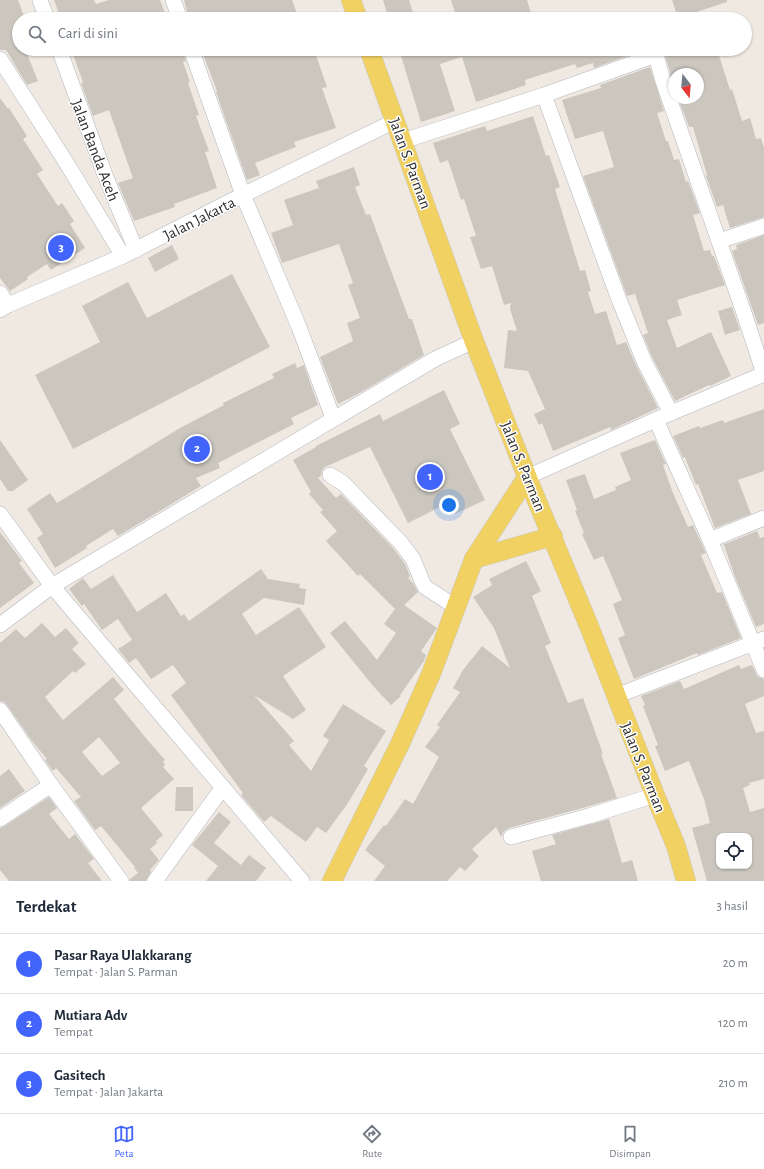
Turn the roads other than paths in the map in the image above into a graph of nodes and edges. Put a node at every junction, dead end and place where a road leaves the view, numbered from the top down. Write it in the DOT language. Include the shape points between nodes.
graph roads {
  1 [pos="40,0"];
  2 [pos="173,0"];
  3 [pos="351,0"];
  4 [pos="44,12"];
  5 [pos="177,12"];
  6 [pos="355,12"];
  7 [pos="61,56"];
  8 [pos="193,56"];
  9 [pos="371,56"];
  10 [pos="653,56"];
  11 [pos="656,56"];
  12 [pos="0,59"];
  13 [pos="544,94"];
  14 [pos="395,122"];
  15 [pos="403,141"];
  16 [pos="243,195"];
  17 [pos="764,226"];
  18 [pos="719,241"];
  19 [pos="129,253"];
  20 [pos="3,302"];
  21 [pos="474,341"];
  22 [pos="764,374"];
  23 [pos="671,413"];
  24 [pos="334,418"];
  25 [pos="656,420"];
  26 [pos="330,475"];
  27 [pos="527,477"];
  28 [pos="0,514"];
  29 [pos="764,518"];
  30 [pos="553,536"];
  31 [pos="710,540"];
  32 [pos="474,559"];
  33 [pos="52,586"];
  34 [pos="456,607"];
  35 [pos="0,625"];
  36 [pos="758,641"];
  37 [pos="764,670"];
  38 [pos="616,696"];
  39 [pos="0,710"];
  40 [pos="51,785"];
  41 [pos="223,787"];
  42 [pos="655,795"];
  43 [pos="0,820"];
  44 [pos="511,837"];
  45 [pos="121,881"];
  46 [pos="155,881"];
  47 [pos="302,881"];
  48 [pos="332,881"];
  49 [pos="686,881"];
  1 -- 4 [label="street"];
  2 -- 5 [label="street"];
  3 -- 6 [label="main road"];
  7 -- 19 [label="street, Jalan Banda Aceh" via="105,175"];
  8 -- 16 [label="street"];
  9 -- 14 [label="main road, Jalan S. Parman"];
  10 -- 13 [label="street"];
  11 -- 18 [label="street"];
  12 -- 19 [label="street" via="64,159"];
  13 -- 15 [label="street"];
  13 -- 23 [label="street" via="618,297 644,360"];
  14 -- 15 [label="main road, Jalan S. Parman"];
  14 -- 16 [label="street, Jalan Jakarta"];
  15 -- 21 [label="main road, Jalan S. Parman"];
  16 -- 19 [label="street, Jalan Jakarta"];
  16 -- 24 [label="street"];
  17 -- 18 [label="street"];
  18 -- 22 [label="street"];
  19 -- 20 [label="street, Jalan Jakarta"];
  21 -- 24 [label="street" via="436,359"];
  21 -- 27 [label="main road, Jalan S. Parman"];
  22 -- 23 [label="street"];
  23 -- 25 [label="street"];
  24 -- 33 [label="street"];
  25 -- 27 [label="street"];
  25 -- 31 [label="street"];
  26 -- 34 [label="street" via="343,483 402,543 413,558 426,587"];
  27 -- 30 [label="main road, Jalan S. Parman"];
  27 -- 32 [label="main road"];
  28 -- 33 [label="street"];
  29 -- 31 [label="street"];
  30 -- 32 [label="main road"];
  30 -- 38 [label="main road, Jalan S. Parman"];
  31 -- 36 [label="street"];
  32 -- 34 [label="main road"];
  33 -- 35 [label="street"];
  33 -- 41 [label="street"];
  34 -- 48 [label="main road" via="431,674 400,744"];
  36 -- 37 [label="street"];
  36 -- 38 [label="street"];
  38 -- 42 [label="main road, Jalan S. Parman"];
  39 -- 40 [label="street"];
  40 -- 43 [label="street"];
  40 -- 45 [label="street"];
  41 -- 46 [label="street"];
  41 -- 47 [label="street"];
  42 -- 44 [label="street"];
  42 -- 49 [label="main road, Jalan S. Parman" via="676,846"];
}
